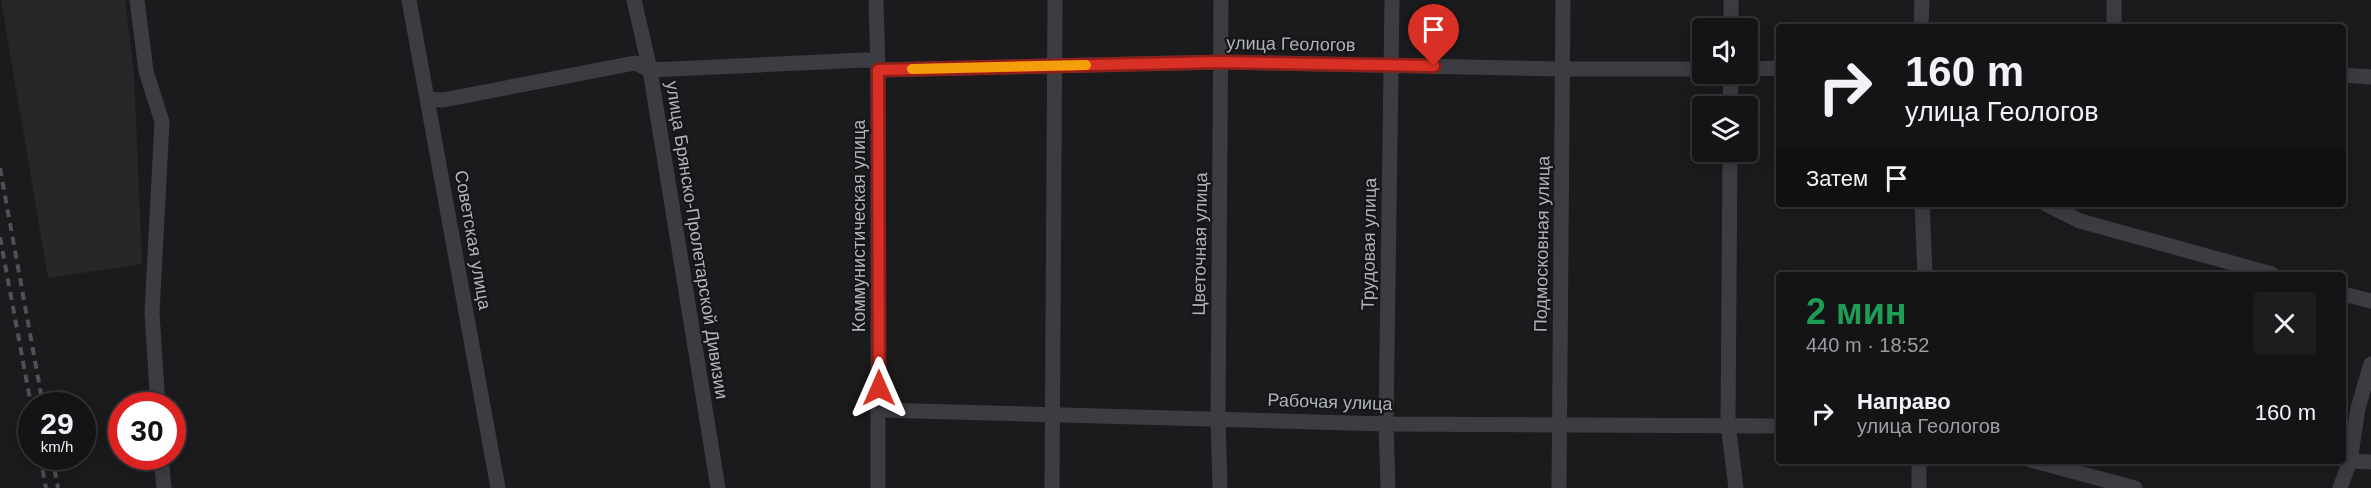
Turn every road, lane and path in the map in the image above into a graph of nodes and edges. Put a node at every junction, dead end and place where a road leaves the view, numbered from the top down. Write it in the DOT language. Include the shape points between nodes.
graph roads {
  1 [pos="136,0"];
  2 [pos="409,0"];
  3 [pos="634,0"];
  4 [pos="876,0"];
  5 [pos="1055,0"];
  6 [pos="1221,0"];
  7 [pos="1392,0"];
  8 [pos="1563,0"];
  9 [pos="1731,0"];
  10 [pos="1922,0"];
  11 [pos="2114,0"];
  12 [pos="1731,18"];
  13 [pos="1921,24"];
  14 [pos="2114,24"];
  15 [pos="1221,62"];
  16 [pos="1054,65"];
  17 [pos="1391,65"];
  18 [pos="878,66"];
  19 [pos="1776,68"];
  20 [pos="1563,69"];
  21 [pos="1692,69"];
  22 [pos="1758,69"];
  23 [pos="650,70"];
  24 [pos="2346,75"];
  25 [pos="2371,77"];
  26 [pos="428,99"];
  27 [pos="1730,162"];
  28 [pos="1922,207"];
  29 [pos="2052,207"];
  30 [pos="1924,272"];
  31 [pos="2265,272"];
  32 [pos="2346,295"];
  33 [pos="2371,301"];
  34 [pos="2371,364"];
  35 [pos="157,392"];
  36 [pos="879,410"];
  37 [pos="1051,415"];
  38 [pos="1218,418"];
  39 [pos="1386,424"];
  40 [pos="1559,424"];
  41 [pos="1728,424"];
  42 [pos="1776,426"];
  43 [pos="2350,461"];
  44 [pos="2371,462"];
  45 [pos="1919,464"];
  46 [pos="2045,464"];
  47 [pos="162,470"];
  48 [pos="164,488"];
  49 [pos="498,488"];
  50 [pos="718,488"];
  51 [pos="878,488"];
  52 [pos="1052,488"];
  53 [pos="1220,488"];
  54 [pos="1389,488"];
  55 [pos="1559,488"];
  56 [pos="1736,488"];
  57 [pos="1919,488"];
  58 [pos="2135,488"];
  59 [pos="2340,488"];
  1 -- 35 [label="street" via="146,71 162,122 152,313"];
  2 -- 26 [label="street, Советская улица"];
  3 -- 23 [label="street, улица Брянско-Пролетарской Дивизии"];
  4 -- 18 [label="street, Коммунистическая улица"];
  5 -- 16 [label="street"];
  6 -- 15 [label="street, Цветочная улица"];
  7 -- 17 [label="street, Трудовая улица"];
  8 -- 20 [label="street, Подмосковная улица"];
  9 -- 12 [label="street"];
  10 -- 13 [label="street"];
  11 -- 14 [label="street"];
  15 -- 16 [label="street, улица Геологов"];
  15 -- 17 [label="street, улица Геологов"];
  15 -- 38 [label="street, Цветочная улица"];
  16 -- 18 [label="street, улица Геологов"];
  16 -- 37 [label="street"];
  17 -- 20 [label="street, улица Геологов"];
  17 -- 39 [label="street, Трудовая улица"];
  18 -- 23 [label="street, улица Геологов" via="865,60"];
  18 -- 36 [label="street, Коммунистическая улица"];
  19 -- 22 [label="street"];
  20 -- 21 [label="street, улица Геологов"];
  20 -- 40 [label="street, Подмосковная улица"];
  23 -- 26 [label="street, улица Геологов" via="635,63 443,100"];
  23 -- 50 [label="street, улица Брянско-Пролетарской Дивизии"];
  24 -- 25 [label="street"];
  26 -- 49 [label="street, Советская улица"];
  27 -- 41 [label="street"];
  28 -- 30 [label="street"];
  29 -- 31 [label="street" via="2080,221"];
  32 -- 33 [label="street"];
  34 -- 43 [label="street" via="2358,408"];
  36 -- 37 [label="street, Рабочая улица"];
  36 -- 51 [label="street, Коммунистическая улица"];
  37 -- 38 [label="street, Рабочая улица"];
  37 -- 52 [label="street"];
  38 -- 39 [label="street, Рабочая улица"];
  38 -- 53 [label="street, Цветочная улица"];
  39 -- 40 [label="street, Рабочая улица"];
  39 -- 54 [label="street, Трудовая улица"];
  40 -- 41 [label="street, Рабочая улица"];
  40 -- 55 [label="street, Подмосковная улица"];
  41 -- 42 [label="street, Рабочая улица"];
  41 -- 56 [label="street"];
  43 -- 44 [label="street"];
  43 -- 59 [label="street"];
  45 -- 57 [label="street"];
  46 -- 58 [label="street"];
  47 -- 48 [label="street"];
}
